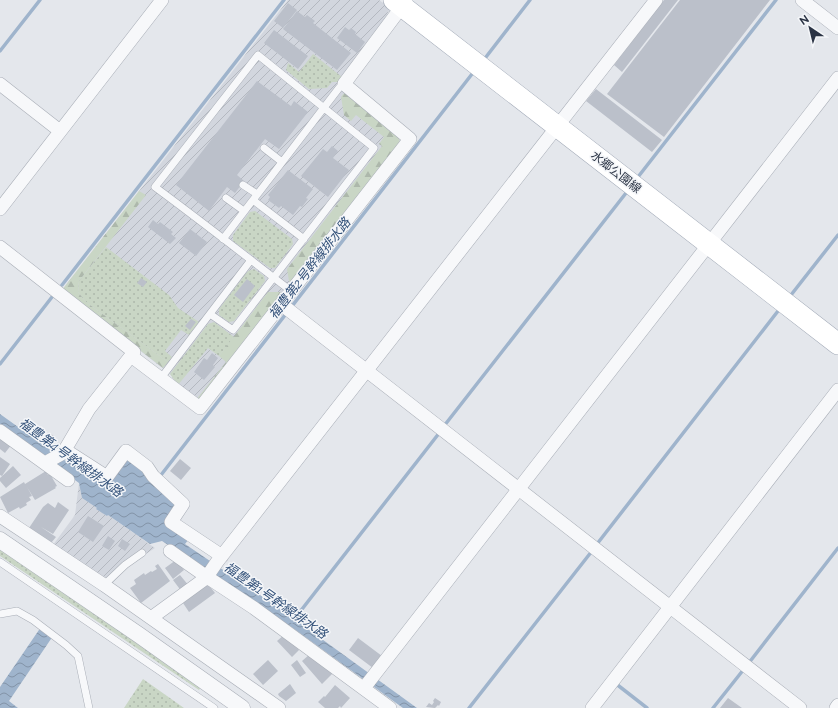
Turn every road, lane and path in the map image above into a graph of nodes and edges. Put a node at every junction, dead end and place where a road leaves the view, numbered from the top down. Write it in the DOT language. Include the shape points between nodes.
graph roads {
  1 [pos="162,0"];
  2 [pos="656,0"];
  3 [pos="802,0"];
  4 [pos="401,2"];
  5 [pos="838,28"];
  6 [pos="838,78"];
  7 [pos="0,84"];
  8 [pos="344,84"];
  9 [pos="324,108"];
  10 [pos="558,126"];
  11 [pos="60,131"];
  12 [pos="264,148"];
  13 [pos="282,162"];
  14 [pos="243,185"];
  15 [pos="255,197"];
  16 [pos="226,198"];
  17 [pos="0,209"];
  18 [pos="244,211"];
  19 [pos="223,239"];
  20 [pos="304,239"];
  21 [pos="708,243"];
  22 [pos="0,248"];
  23 [pos="251,260"];
  24 [pos="274,278"];
  25 [pos="291,291"];
  26 [pos="286,307"];
  27 [pos="210,314"];
  28 [pos="838,344"];
  29 [pos="131,356"];
  30 [pos="366,370"];
  31 [pos="160,378"];
  32 [pos="838,390"];
  33 [pos="0,431"];
  34 [pos="64,452"];
  35 [pos="46,463"];
  36 [pos="68,480"];
  37 [pos="518,488"];
  38 [pos="0,516"];
  39 [pos="0,540"];
  40 [pos="170,551"];
  41 [pos="142,553"];
  42 [pos="219,559"];
  43 [pos="0,562"];
  44 [pos="208,575"];
  45 [pos="104,585"];
  46 [pos="670,607"];
  47 [pos="0,614"];
  48 [pos="151,618"];
  49 [pos="364,687"];
  50 [pos="838,705"];
  51 [pos="89,708"];
  52 [pos="214,708"];
  53 [pos="242,708"];
  54 [pos="279,708"];
  55 [pos="390,708"];
  56 [pos="592,708"];
  57 [pos="800,708"];
  58 [pos="836,708"];
  1 -- 11 [label="street"];
  2 -- 10 [label="street"];
  3 -- 5 [label="street"];
  4 -- 8 [label="street"];
  4 -- 10 [label="main road, 水郷公園線"];
  6 -- 21 [label="street"];
  7 -- 11 [label="street"];
  8 -- 9 [label="lane"];
  8 -- 25 [label="street" via="410,138"];
  9 -- 13 [label="lane"];
  9 -- 19 [label="lane" via="258,55 155,187"];
  9 -- 20 [label="lane" via="374,148"];
  10 -- 21 [label="main road, 水郷公園線"];
  10 -- 30 [label="street"];
  11 -- 17 [label="street"];
  12 -- 13 [label="lane"];
  13 -- 15 [label="lane"];
  14 -- 15 [label="lane"];
  15 -- 18 [label="lane"];
  15 -- 20 [label="lane"];
  16 -- 18 [label="lane"];
  18 -- 19 [label="lane"];
  19 -- 23 [label="lane"];
  20 -- 24 [label="lane"];
  21 -- 28 [label="main road, 水郷公園線"];
  21 -- 37 [label="street"];
  22 -- 29 [label="street" via="134,352"];
  23 -- 24 [label="lane"];
  23 -- 27 [label="lane"];
  24 -- 25 [label="lane"];
  24 -- 27 [label="lane" via="233,330"];
  25 -- 26 [label="street"];
  26 -- 30 [label="street"];
  26 -- 31 [label="street" via="200,408"];
  27 -- 31 [label="lane"];
  29 -- 31 [label="street"];
  29 -- 34 [label="street" via="90,409"];
  30 -- 37 [label="street"];
  30 -- 42 [label="street"];
  32 -- 46 [label="street"];
  33 -- 35 [label="street"];
  34 -- 35 [label="street"];
  34 -- 42 [label="street" via="107,477 126,451 147,467 183,504 171,522"];
  35 -- 36 [label="street"];
  37 -- 46 [label="street"];
  37 -- 49 [label="street"];
  38 -- 45 [label="street"];
  39 -- 53 [label="street"];
  40 -- 44 [label="street"];
  41 -- 45 [label="lane" via="125,564"];
  42 -- 44 [label="street"];
  43 -- 52 [label="lane"];
  44 -- 48 [label="street"];
  44 -- 49 [label="street"];
  45 -- 48 [label="street"];
  46 -- 56 [label="street"];
  46 -- 57 [label="street"];
  47 -- 51 [label="lane" via="17,612 33,620 78,656"];
  48 -- 54 [label="street"];
  49 -- 55 [label="street"];
  50 -- 58 [label="street"];
}
